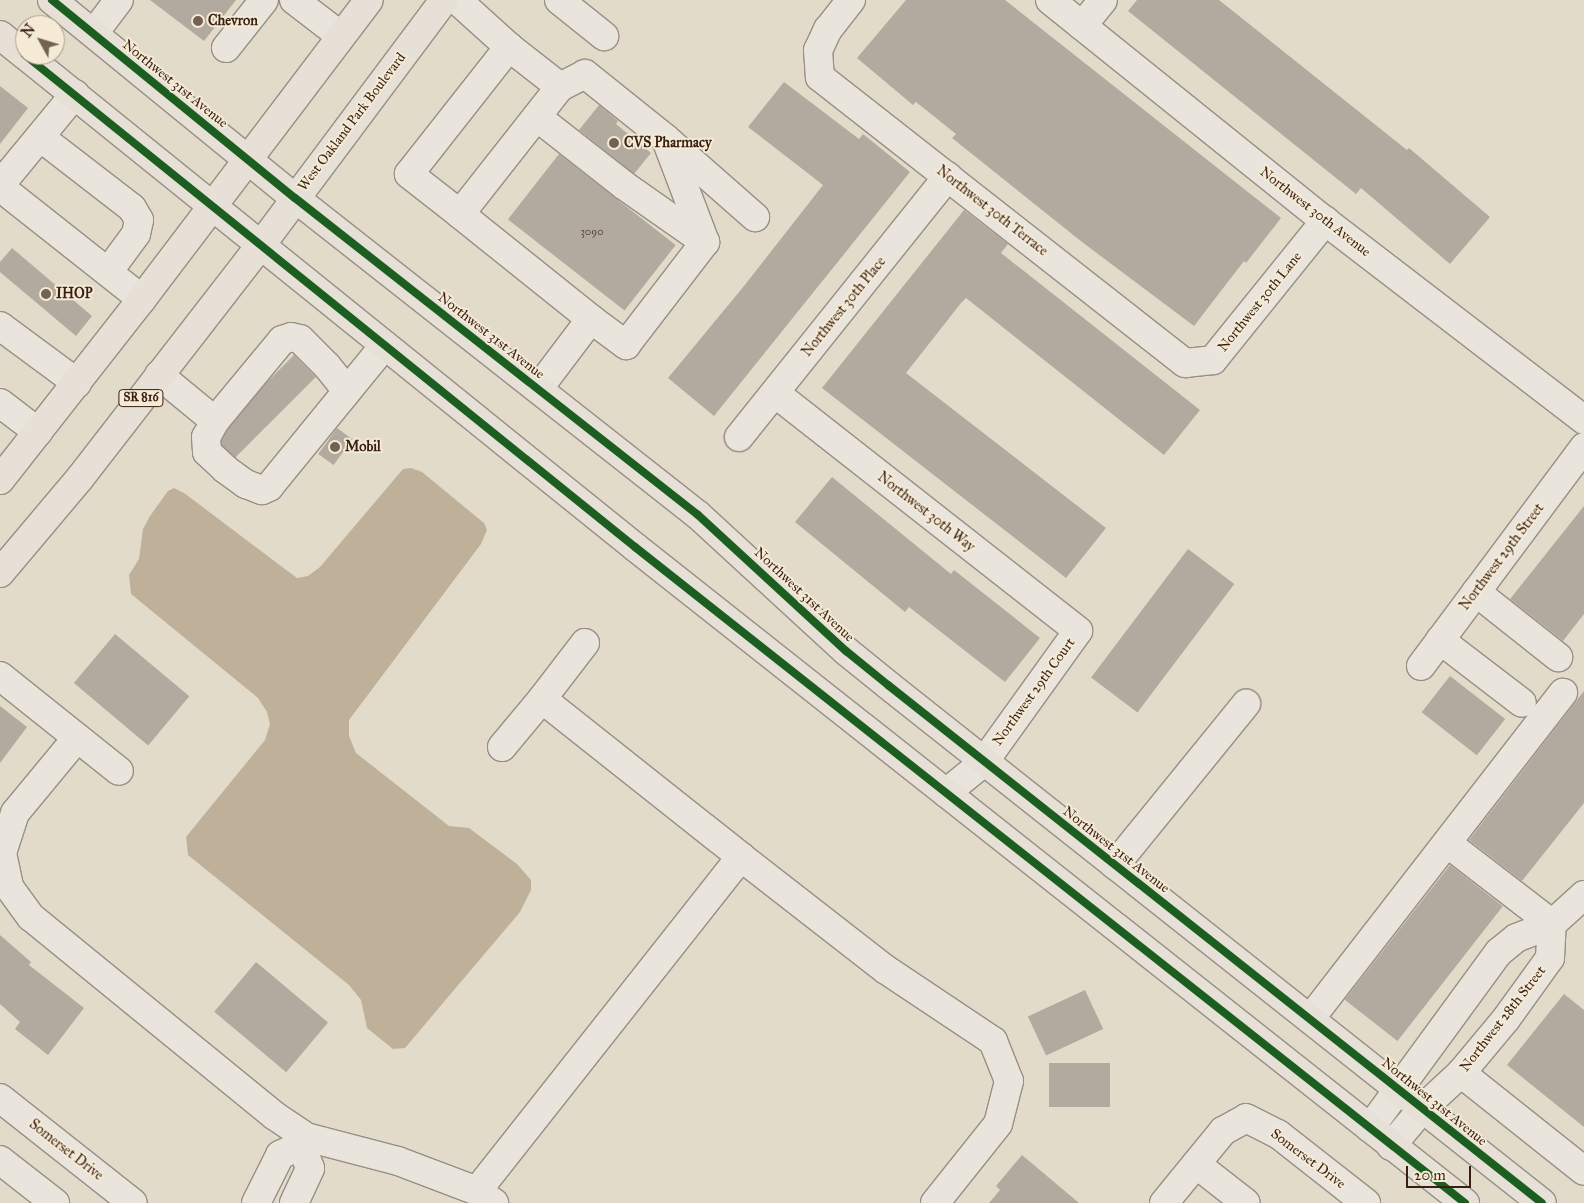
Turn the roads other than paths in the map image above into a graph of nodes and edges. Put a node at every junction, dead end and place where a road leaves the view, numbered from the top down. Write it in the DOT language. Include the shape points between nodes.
graph roads {
  1 [pos="52,0"];
  2 [pos="119,0"];
  3 [pos="264,0"];
  4 [pos="294,0"];
  5 [pos="369,0"];
  6 [pos="444,0"];
  7 [pos="457,0"];
  8 [pos="559,0"];
  9 [pos="851,0"];
  10 [pos="1050,0"];
  11 [pos="1103,0"];
  12 [pos="1082,26"];
  13 [pos="94,33"];
  14 [pos="0,35"];
  15 [pos="341,36"];
  16 [pos="604,36"];
  17 [pos="15,47"];
  18 [pos="509,47"];
  19 [pos="226,48"];
  20 [pos="38,65"];
  21 [pos="560,87"];
  22 [pos="75,94"];
  23 [pos="537,117"];
  24 [pos="40,137"];
  25 [pos="665,138"];
  26 [pos="248,160"];
  27 [pos="948,176"];
  28 [pos="0,186"];
  29 [pos="295,198"];
  30 [pos="212,205"];
  31 [pos="460,214"];
  32 [pos="755,217"];
  33 [pos="1326,221"];
  34 [pos="705,242"];
  35 [pos="261,245"];
  36 [pos="108,272"];
  37 [pos="142,299"];
  38 [pos="591,319"];
  39 [pos="0,326"];
  40 [pos="386,345"];
  41 [pos="1185,362"];
  42 [pos="159,375"];
  43 [pos="77,383"];
  44 [pos="538,389"];
  45 [pos="347,391"];
  46 [pos="775,392"];
  47 [pos="0,403"];
  48 [pos="215,420"];
  49 [pos="1584,420"];
  50 [pos="38,432"];
  51 [pos="739,437"];
  52 [pos="1584,447"];
  53 [pos="0,480"];
  54 [pos="0,573"];
  55 [pos="1476,592"];
  56 [pos="1078,632"];
  57 [pos="1440,640"];
  58 [pos="585,644"];
  59 [pos="1558,657"];
  60 [pos="1421,666"];
  61 [pos="0,676"];
  62 [pos="1563,693"];
  63 [pos="542,699"];
  64 [pos="1522,703"];
  65 [pos="1246,704"];
  66 [pos="77,738"];
  67 [pos="502,747"];
  68 [pos="984,762"];
  69 [pos="119,771"];
  70 [pos="946,793"];
  71 [pos="1447,843"];
  72 [pos="741,858"];
  73 [pos="1115,865"];
  74 [pos="1573,911"];
  75 [pos="1310,1018"];
  76 [pos="1461,1073"];
  77 [pos="1400,1090"];
  78 [pos="0,1098"];
  79 [pos="1422,1109"];
  80 [pos="1370,1128"];
  81 [pos="303,1141"];
  82 [pos="1391,1146"];
  83 [pos="0,1160"];
  84 [pos="1196,1164"];
  85 [pos="1584,1171"];
  86 [pos="260,1194"];
  87 [pos="485,1197"];
  88 [pos="295,1202"];
  89 [pos="55,1203"];
  90 [pos="133,1203"];
  91 [pos="936,1203"];
  92 [pos="1164,1203"];
  93 [pos="1246,1203"];
  94 [pos="1366,1203"];
  95 [pos="1465,1203"];
  96 [pos="1542,1203"];
  1 -- 13 [label="main road, Northwest 31st Avenue"];
  2 -- 13 [label="street"];
  3 -- 19 [label="street"];
  4 -- 15 [label="street"];
  5 -- 15 [label="main road"];
  6 -- 29 [label="main road, West Oakland Park Boulevard / SR 816"];
  7 -- 18 [label="street"];
  8 -- 16 [label="street"];
  9 -- 27 [label="street, Northwest 30th Terrace" via="828,29 818,50 820,77"];
  10 -- 12 [label="street, Northwest 30th Avenue"];
  11 -- 12 [label="street"];
  12 -- 33 [label="street, Northwest 30th Avenue"];
  13 -- 26 [label="main road, Northwest 31st Avenue"];
  14 -- 17 [label="main road"];
  15 -- 26 [label="main road"];
  18 -- 21 [label="street"];
  18 -- 31 [label="street" via="410,174"];
  20 -- 22 [label="main road"];
  21 -- 23 [label="street"];
  21 -- 25 [label="street" via="585,74"];
  22 -- 24 [label="street"];
  22 -- 30 [label="main road"];
  23 -- 31 [label="street"];
  23 -- 34 [label="street"];
  24 -- 28 [label="street"];
  24 -- 36 [label="street" via="132,208 139,220 136,234"];
  25 -- 32 [label="street"];
  25 -- 34 [label="street"];
  26 -- 29 [label="main road, Northwest 31st Avenue"];
  26 -- 30 [label="main road"];
  27 -- 41 [label="street, Northwest 30th Terrace"];
  27 -- 46 [label="street, Northwest 30th Place"];
  28 -- 36 [label="street"];
  29 -- 35 [label="main road, West Oakland Park Boulevard / SR 816"];
  29 -- 44 [label="main road, Northwest 31st Avenue"];
  30 -- 35 [label="main road"];
  30 -- 37 [label="main road"];
  31 -- 38 [label="street"];
  33 -- 41 [label="street, Northwest 30th Lane" via="1213,360"];
  33 -- 49 [label="street, Northwest 30th Avenue"];
  34 -- 38 [label="street" via="626,345"];
  35 -- 40 [label="main road"];
  35 -- 42 [label="main road, West Oakland Park Boulevard / SR 816"];
  36 -- 37 [label="street"];
  37 -- 43 [label="main road"];
  38 -- 44 [label="street"];
  39 -- 43 [label="street"];
  40 -- 45 [label="street"];
  40 -- 70 [label="main road"];
  42 -- 48 [label="street"];
  42 -- 54 [label="main road, West Oakland Park Boulevard / SR 816" via="80,478"];
  43 -- 50 [label="main road"];
  44 -- 68 [label="main road, Northwest 31st Avenue" via="698,515 846,651"];
  45 -- 48 [label="street" via="300,339 291,336 282,340"];
  45 -- 48 [label="street" via="268,487 262,490 246,484 207,452 206,437"];
  46 -- 51 [label="street, Northwest 30th Place"];
  46 -- 56 [label="street, Northwest 30th Way"];
  47 -- 50 [label="street"];
  50 -- 53 [label="main road"];
  52 -- 55 [label="street, Northwest 29th Street"];
  55 -- 57 [label="street, Northwest 29th Street"];
  55 -- 59 [label="street"];
  56 -- 68 [label="street, Northwest 29th Court"];
  57 -- 60 [label="street, Northwest 29th Street"];
  57 -- 64 [label="street"];
  58 -- 63 [label="street"];
  61 -- 66 [label="street"];
  62 -- 71 [label="street"];
  63 -- 67 [label="street"];
  63 -- 72 [label="street"];
  65 -- 73 [label="street"];
  66 -- 69 [label="street"];
  66 -- 81 [label="street" via="15,813 2,853 9,887 31,917"];
  68 -- 70 [label="street, Northwest 29th Court"];
  68 -- 73 [label="main road, Northwest 31st Avenue"];
  70 -- 80 [label="main road"];
  71 -- 74 [label="street"];
  71 -- 75 [label="street"];
  72 -- 87 [label="street"];
  72 -- 91 [label="street" via="885,969 993,1041 1009,1081 998,1124"];
  73 -- 75 [label="main road, Northwest 31st Avenue"];
  74 -- 76 [label="street, Northwest 28th Street" via="1550,958 1484,1048"];
  74 -- 77 [label="street" via="1516,938 1499,952"];
  75 -- 77 [label="main road, Northwest 31st Avenue"];
  76 -- 79 [label="street, Northwest 28th Street"];
  76 -- 85 [label="street"];
  77 -- 79 [label="main road, Northwest 31st Avenue"];
  77 -- 80 [label="street"];
  78 -- 90 [label="street, Somerset Drive"];
  79 -- 82 [label="street, Northwest 28th Street"];
  79 -- 96 [label="main road, Northwest 31st Avenue"];
  80 -- 82 [label="main road"];
  81 -- 86 [label="street" via="280,1155"];
  81 -- 87 [label="street" via="398,1161"];
  81 -- 88 [label="street" via="310,1168"];
  82 -- 95 [label="main road"];
  83 -- 89 [label="street"];
  84 -- 92 [label="street, Somerset Drive"];
  84 -- 93 [label="street"];
  84 -- 94 [label="street, Somerset Drive" via="1223,1131 1246,1118 1278,1134"];
  86 -- 88 [label="street"];
}
